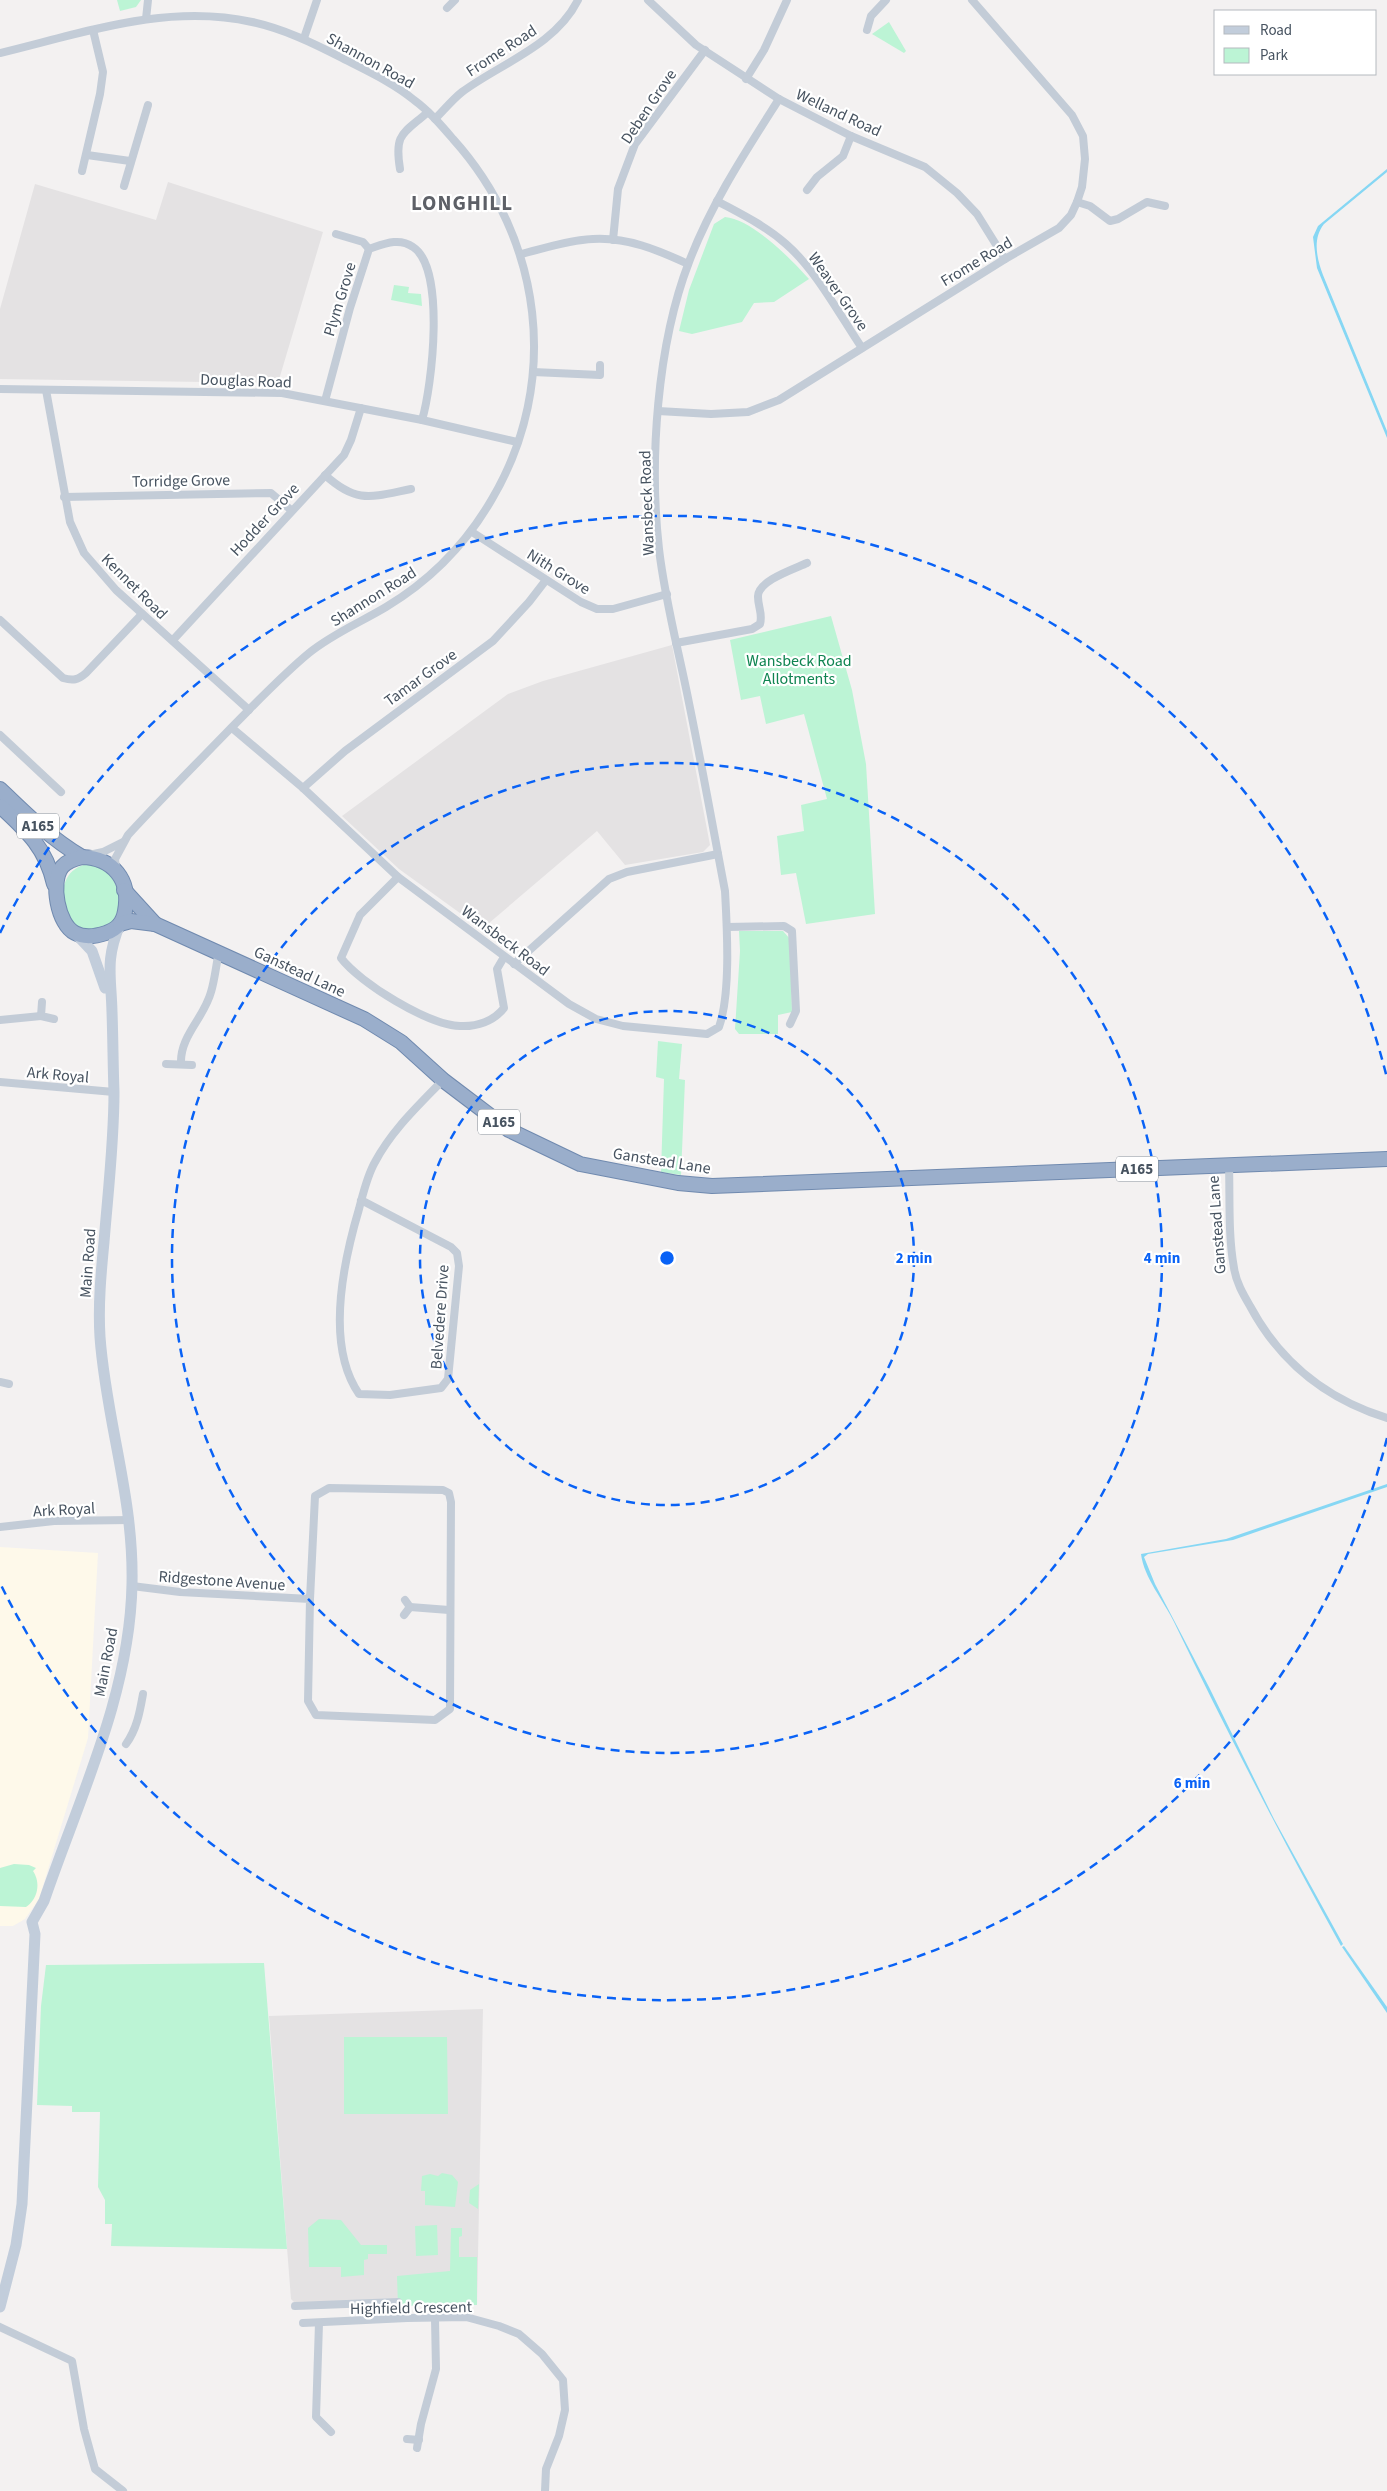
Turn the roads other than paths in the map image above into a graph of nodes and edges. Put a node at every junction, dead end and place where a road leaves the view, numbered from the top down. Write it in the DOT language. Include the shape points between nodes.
graph roads {
  1 [pos="148,0"];
  2 [pos="317,0"];
  3 [pos="455,0"];
  4 [pos="578,0"];
  5 [pos="648,0"];
  6 [pos="787,0"];
  7 [pos="886,0"];
  8 [pos="972,0"];
  9 [pos="446,8"];
  10 [pos="146,19"];
  11 [pos="93,30"];
  12 [pos="867,30"];
  13 [pos="304,38"];
  14 [pos="704,50"];
  15 [pos="0,53"];
  16 [pos="746,79"];
  17 [pos="779,99"];
  18 [pos="148,105"];
  19 [pos="428,112"];
  20 [pos="435,119"];
  21 [pos="851,136"];
  22 [pos="87,154"];
  23 [pos="130,161"];
  24 [pos="400,168"];
  25 [pos="82,171"];
  26 [pos="124,186"];
  27 [pos="807,190"];
  28 [pos="717,201"];
  29 [pos="1077,202"];
  30 [pos="1166,206"];
  31 [pos="336,234"];
  32 [pos="613,240"];
  33 [pos="369,249"];
  34 [pos="522,254"];
  35 [pos="1006,259"];
  36 [pos="688,264"];
  37 [pos="862,348"];
  38 [pos="600,365"];
  39 [pos="533,372"];
  40 [pos="0,389"];
  41 [pos="46,390"];
  42 [pos="325,401"];
  43 [pos="361,408"];
  44 [pos="658,411"];
  45 [pos="422,420"];
  46 [pos="517,442"];
  47 [pos="325,475"];
  48 [pos="411,488"];
  49 [pos="64,497"];
  50 [pos="291,510"];
  51 [pos="472,532"];
  52 [pos="807,563"];
  53 [pos="546,580"];
  54 [pos="667,594"];
  55 [pos="142,614"];
  56 [pos="0,620"];
  57 [pos="172,640"];
  58 [pos="676,644"];
  59 [pos="248,710"];
  60 [pos="232,728"];
  61 [pos="0,735"];
  62 [pos="303,788"];
  63 [pos="0,789"];
  64 [pos="61,792"];
  65 [pos="0,806"];
  66 [pos="123,842"];
  67 [pos="718,854"];
  68 [pos="83,857"];
  69 [pos="118,874"];
  70 [pos="398,877"];
  71 [pos="55,890"];
  72 [pos="123,890"];
  73 [pos="120,924"];
  74 [pos="156,924"];
  75 [pos="727,927"];
  76 [pos="76,934"];
  77 [pos="218,952"];
  78 [pos="504,957"];
  79 [pos="514,964"];
  80 [pos="42,1002"];
  81 [pos="112,1009"];
  82 [pos="41,1016"];
  83 [pos="54,1019"];
  84 [pos="0,1020"];
  85 [pos="790,1024"];
  86 [pos="166,1064"];
  87 [pos="181,1064"];
  88 [pos="192,1065"];
  89 [pos="443,1080"];
  90 [pos="0,1082"];
  91 [pos="114,1092"];
  92 [pos="1387,1159"];
  93 [pos="1229,1166"];
  94 [pos="361,1200"];
  95 [pos="0,1382"];
  96 [pos="10,1384"];
  97 [pos="1387,1418"];
  98 [pos="130,1520"];
  99 [pos="0,1527"];
  100 [pos="132,1586"];
  101 [pos="310,1599"];
  102 [pos="405,1600"];
  103 [pos="410,1607"];
  104 [pos="449,1610"];
  105 [pos="404,1615"];
  106 [pos="142,1694"];
  107 [pos="126,1744"];
  108 [pos="398,2302"];
  109 [pos="295,2306"];
  110 [pos="0,2307"];
  111 [pos="435,2319"];
  112 [pos="303,2323"];
  113 [pos="319,2323"];
  114 [pos="0,2327"];
  115 [pos="331,2432"];
  116 [pos="408,2439"];
  117 [pos="419,2440"];
  118 [pos="417,2448"];
  119 [pos="122,2491"];
  120 [pos="545,2491"];
  1 -- 10 [label="street"];
  2 -- 13 [label="street"];
  3 -- 9 [label="street"];
  4 -- 20 [label="street, Frome Road" via="572,13 541,43 462,92"];
  5 -- 14 [label="street, Welland Road" via="681,33"];
  6 -- 16 [label="street" via="764,50"];
  7 -- 12 [label="street" via="871,16"];
  8 -- 29 [label="street, Frome Road" via="1072,115 1083,136 1085,159"];
  10 -- 11 [label="street, Shannon Road"];
  10 -- 13 [label="street, Shannon Road" via="195,15 252,22"];
  11 -- 15 [label="street, Shannon Road"];
  11 -- 22 [label="street" via="102,72"];
  13 -- 19 [label="street, Shannon Road" via="377,75"];
  14 -- 16 [label="street, Welland Road"];
  14 -- 32 [label="street, Deben Grove" via="635,144 618,189"];
  16 -- 17 [label="street, Welland Road"];
  17 -- 21 [label="street, Welland Road"];
  17 -- 28 [label="street, Wansbeck Road"];
  18 -- 23 [label="street"];
  19 -- 20 [label="street, Shannon Road"];
  19 -- 24 [label="street" via="401,135 397,149"];
  20 -- 34 [label="street, Shannon Road" via="467,154 495,195"];
  21 -- 27 [label="street" via="843,156 817,177"];
  21 -- 35 [label="street, Welland Road" via="925,166 957,192 977,214"];
  22 -- 23 [label="street"];
  22 -- 25 [label="street"];
  23 -- 26 [label="street"];
  28 -- 36 [label="street, Wansbeck Road"];
  28 -- 37 [label="street, Weaver Grove" via="760,224 787,244 805,264"];
  29 -- 30 [label="street" via="1090,206 1110,221 1147,202"];
  29 -- 35 [label="street, Frome Road" via="1072,215 1059,228"];
  31 -- 33 [label="street" via="363,242"];
  32 -- 34 [label="street" via="592,239"];
  32 -- 36 [label="street" via="656,249"];
  33 -- 42 [label="street, Plym Grove"];
  33 -- 45 [label="street, Plym Grove" via="390,242 414,247 429,274 434,343 432,373"];
  34 -- 39 [label="street, Shannon Road" via="534,323"];
  35 -- 37 [label="street, Frome Road"];
  36 -- 44 [label="street, Wansbeck Road" via="673,316"];
  37 -- 44 [label="street, Frome Road" via="779,400 748,412"];
  38 -- 39 [label="street" via="600,375"];
  39 -- 46 [label="street, Shannon Road"];
  40 -- 41 [label="street, Douglas Road"];
  41 -- 42 [label="street, Douglas Road" via="282,393"];
  41 -- 49 [label="street, Kennet Road"];
  42 -- 43 [label="street, Douglas Road"];
  43 -- 45 [label="street, Douglas Road"];
  43 -- 47 [label="street, Hodder Grove" via="344,455"];
  44 -- 54 [label="street, Wansbeck Road" via="656,480 659,548"];
  45 -- 46 [label="street, Douglas Road"];
  46 -- 51 [label="street, Shannon Road" via="508,468"];
  47 -- 48 [label="street" via="341,489 360,496 378,496"];
  47 -- 50 [label="street, Hodder Grove"];
  49 -- 50 [label="street, Torridge Grove" via="271,492"];
  49 -- 55 [label="street, Kennet Road" via="70,522 84,553"];
  50 -- 57 [label="street, Hodder Grove"];
  51 -- 53 [label="street, Nith Grove"];
  51 -- 59 [label="street, Shannon Road" via="450,558 422,582 389,606 313,650 276,680"];
  52 -- 58 [label="street" via="759,589 762,617 760,624 752,629"];
  53 -- 54 [label="street, Nith Grove" via="598,609 613,609"];
  53 -- 62 [label="street, Tamar Grove" via="493,641 344,751"];
  54 -- 58 [label="street, Wansbeck Road"];
  55 -- 56 [label="street" via="79,679 72,680 63,678"];
  55 -- 57 [label="street, Kennet Road"];
  57 -- 59 [label="street, Kennet Road"];
  58 -- 67 [label="street, Wansbeck Road"];
  59 -- 60 [label="street, Shannon Road"];
  60 -- 62 [label="street, Wansbeck Road"];
  60 -- 66 [label="street, Shannon Road"];
  61 -- 64 [label="street" via="47,785"];
  62 -- 70 [label="street, Wansbeck Road"];
  63 -- 68 [label="highway, A165" via="45,832"];
  65 -- 71 [label="highway, A165" via="39,845 50,866"];
  66 -- 68 [label="street, Shannon Road"];
  66 -- 69 [label="street, Shannon Road" via="114,864"];
  67 -- 75 [label="street, Wansbeck Road"];
  67 -- 79 [label="street" via="627,872 609,879"];
  68 -- 69 [label="highway, A165" via="104,860"];
  68 -- 71 [label="highway" via="61,868"];
  69 -- 72 [label="highway, A165"];
  70 -- 78 [label="street, Wansbeck Road"];
  70 -- 78 [label="street" via="360,915 341,958 350,969 405,1007 461,1027 496,1018 504,1008 497,970"];
  71 -- 76 [label="highway, A165" via="60,912"];
  72 -- 73 [label="highway, A165" via="125,907"];
  72 -- 74 [label="highway, Ganstead Lane / A165"];
  73 -- 74 [label="highway, Ganstead Lane / A165" via="131,921"];
  73 -- 76 [label="highway, A165" via="97,935"];
  73 -- 81 [label="main road, Main Road" via="112,943 109,965"];
  74 -- 77 [label="highway, Ganstead Lane / A165"];
  75 -- 79 [label="street, Wansbeck Road" via="724,1012 719,1027 707,1034 623,1026 596,1019 569,1004"];
  75 -- 85 [label="street" via="784,926 792,931 796,1011"];
  76 -- 81 [label="main road, Main Road" via="94,957"];
  77 -- 87 [label="street" via="212,992 180,1049"];
  77 -- 89 [label="highway, Ganstead Lane / A165" via="364,1019 401,1042"];
  78 -- 79 [label="street, Wansbeck Road"];
  80 -- 82 [label="street"];
  81 -- 91 [label="main road, Main Road"];
  82 -- 83 [label="street"];
  82 -- 84 [label="street"];
  86 -- 87 [label="street"];
  87 -- 88 [label="street"];
  89 -- 93 [label="highway, Ganstead Lane / A165" via="509,1130 580,1164 678,1183 712,1186"];
  89 -- 94 [label="street, Belvedere Drive" via="398,1128 374,1163"];
  90 -- 91 [label="street, Ark Royal"];
  91 -- 98 [label="main road, Main Road" via="100,1334"];
  92 -- 93 [label="highway, Ganstead Lane / A165"];
  93 -- 97 [label="street, Ganstead Lane" via="1234,1267 1254,1313 1277,1349 1298,1370 1322,1388 1367,1412"];
  94 -- 94 [label="street, Belvedere Drive" via="346,1254 339,1318 349,1380 359,1394 441,1388 448,1380 459,1266 457,1253"];
  95 -- 96 [label="street"];
  98 -- 99 [label="street, Ark Royal" via="54,1521"];
  98 -- 100 [label="main road, Main Road"];
  100 -- 101 [label="street, Ridgestone Avenue"];
  100 -- 110 [label="main road, Main Road" via="126,1642 111,1710 44,1901 32,1922 35,1934 22,2204 16,2245"];
  101 -- 104 [label="street" via="308,1702 316,1714 436,1720 450,1709"];
  101 -- 104 [label="street" via="315,1496 328,1488 443,1490 451,1502"];
  102 -- 103 [label="street"];
  103 -- 104 [label="street"];
  103 -- 105 [label="street"];
  106 -- 107 [label="street" via="133,1735"];
  108 -- 109 [label="street"];
  111 -- 113 [label="street, Highfield Crescent"];
  111 -- 117 [label="street" via="436,2369 420,2424"];
  111 -- 120 [label="street, Highfield Crescent" via="476,2319 519,2334 542,2354 563,2380 565,2410 546,2469"];
  112 -- 113 [label="street, Highfield Crescent"];
  113 -- 115 [label="street" via="312,2419"];
  114 -- 119 [label="street" via="72,2362 95,2469"];
  116 -- 117 [label="street"];
  117 -- 118 [label="street"];
}
